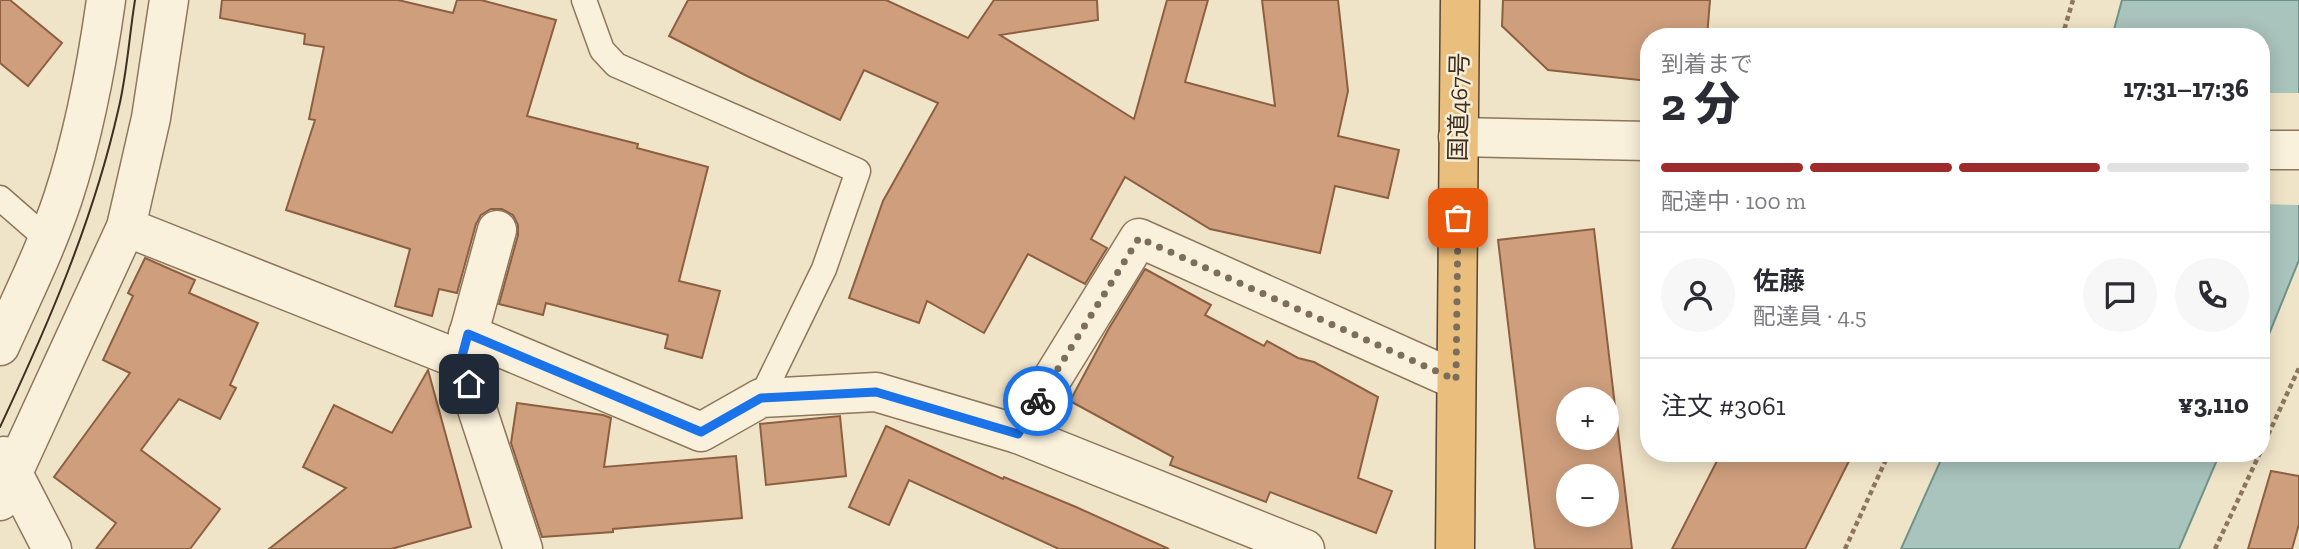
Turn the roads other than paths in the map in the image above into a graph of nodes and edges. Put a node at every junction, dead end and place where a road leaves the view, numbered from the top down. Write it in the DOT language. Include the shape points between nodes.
graph roads {
  1 [pos="106,0"];
  2 [pos="169,0"];
  3 [pos="584,0"];
  4 [pos="1460,0"];
  5 [pos="1458,137"];
  6 [pos="1640,141"];
  7 [pos="2270,150"];
  8 [pos="2299,150"];
  9 [pos="0,198"];
  10 [pos="126,227"];
  11 [pos="497,230"];
  12 [pos="47,239"];
  13 [pos="0,346"];
  14 [pos="465,347"];
  15 [pos="1456,380"];
  16 [pos="761,398"];
  17 [pos="1018,434"];
  18 [pos="4,474"];
  19 [pos="52,549"];
  20 [pos="523,549"];
  21 [pos="1305,549"];
  22 [pos="1455,549"];
  1 -- 12 [label="street" via="87,104"];
  2 -- 10 [label="street" via="151,118"];
  3 -- 16 [label="lane" via="602,50 615,65 858,171 824,269"];
  4 -- 5 [label="highway, 国道467号"];
  5 -- 6 [label="street"];
  5 -- 15 [label="highway, 国道467号"];
  7 -- 8 [label="street"];
  9 -- 12 [label="lane"];
  10 -- 14 [label="street"];
  10 -- 18 [label="street"];
  11 -- 14 [label="street"];
  12 -- 13 [label="street"];
  14 -- 16 [label="street" via="701,432"];
  14 -- 20 [label="street"];
  15 -- 17 [label="street" via="1139,238"];
  15 -- 22 [label="highway, 国道467号"];
  16 -- 17 [label="street" via="876,392"];
  17 -- 21 [label="street"];
  18 -- 19 [label="street"];
}
